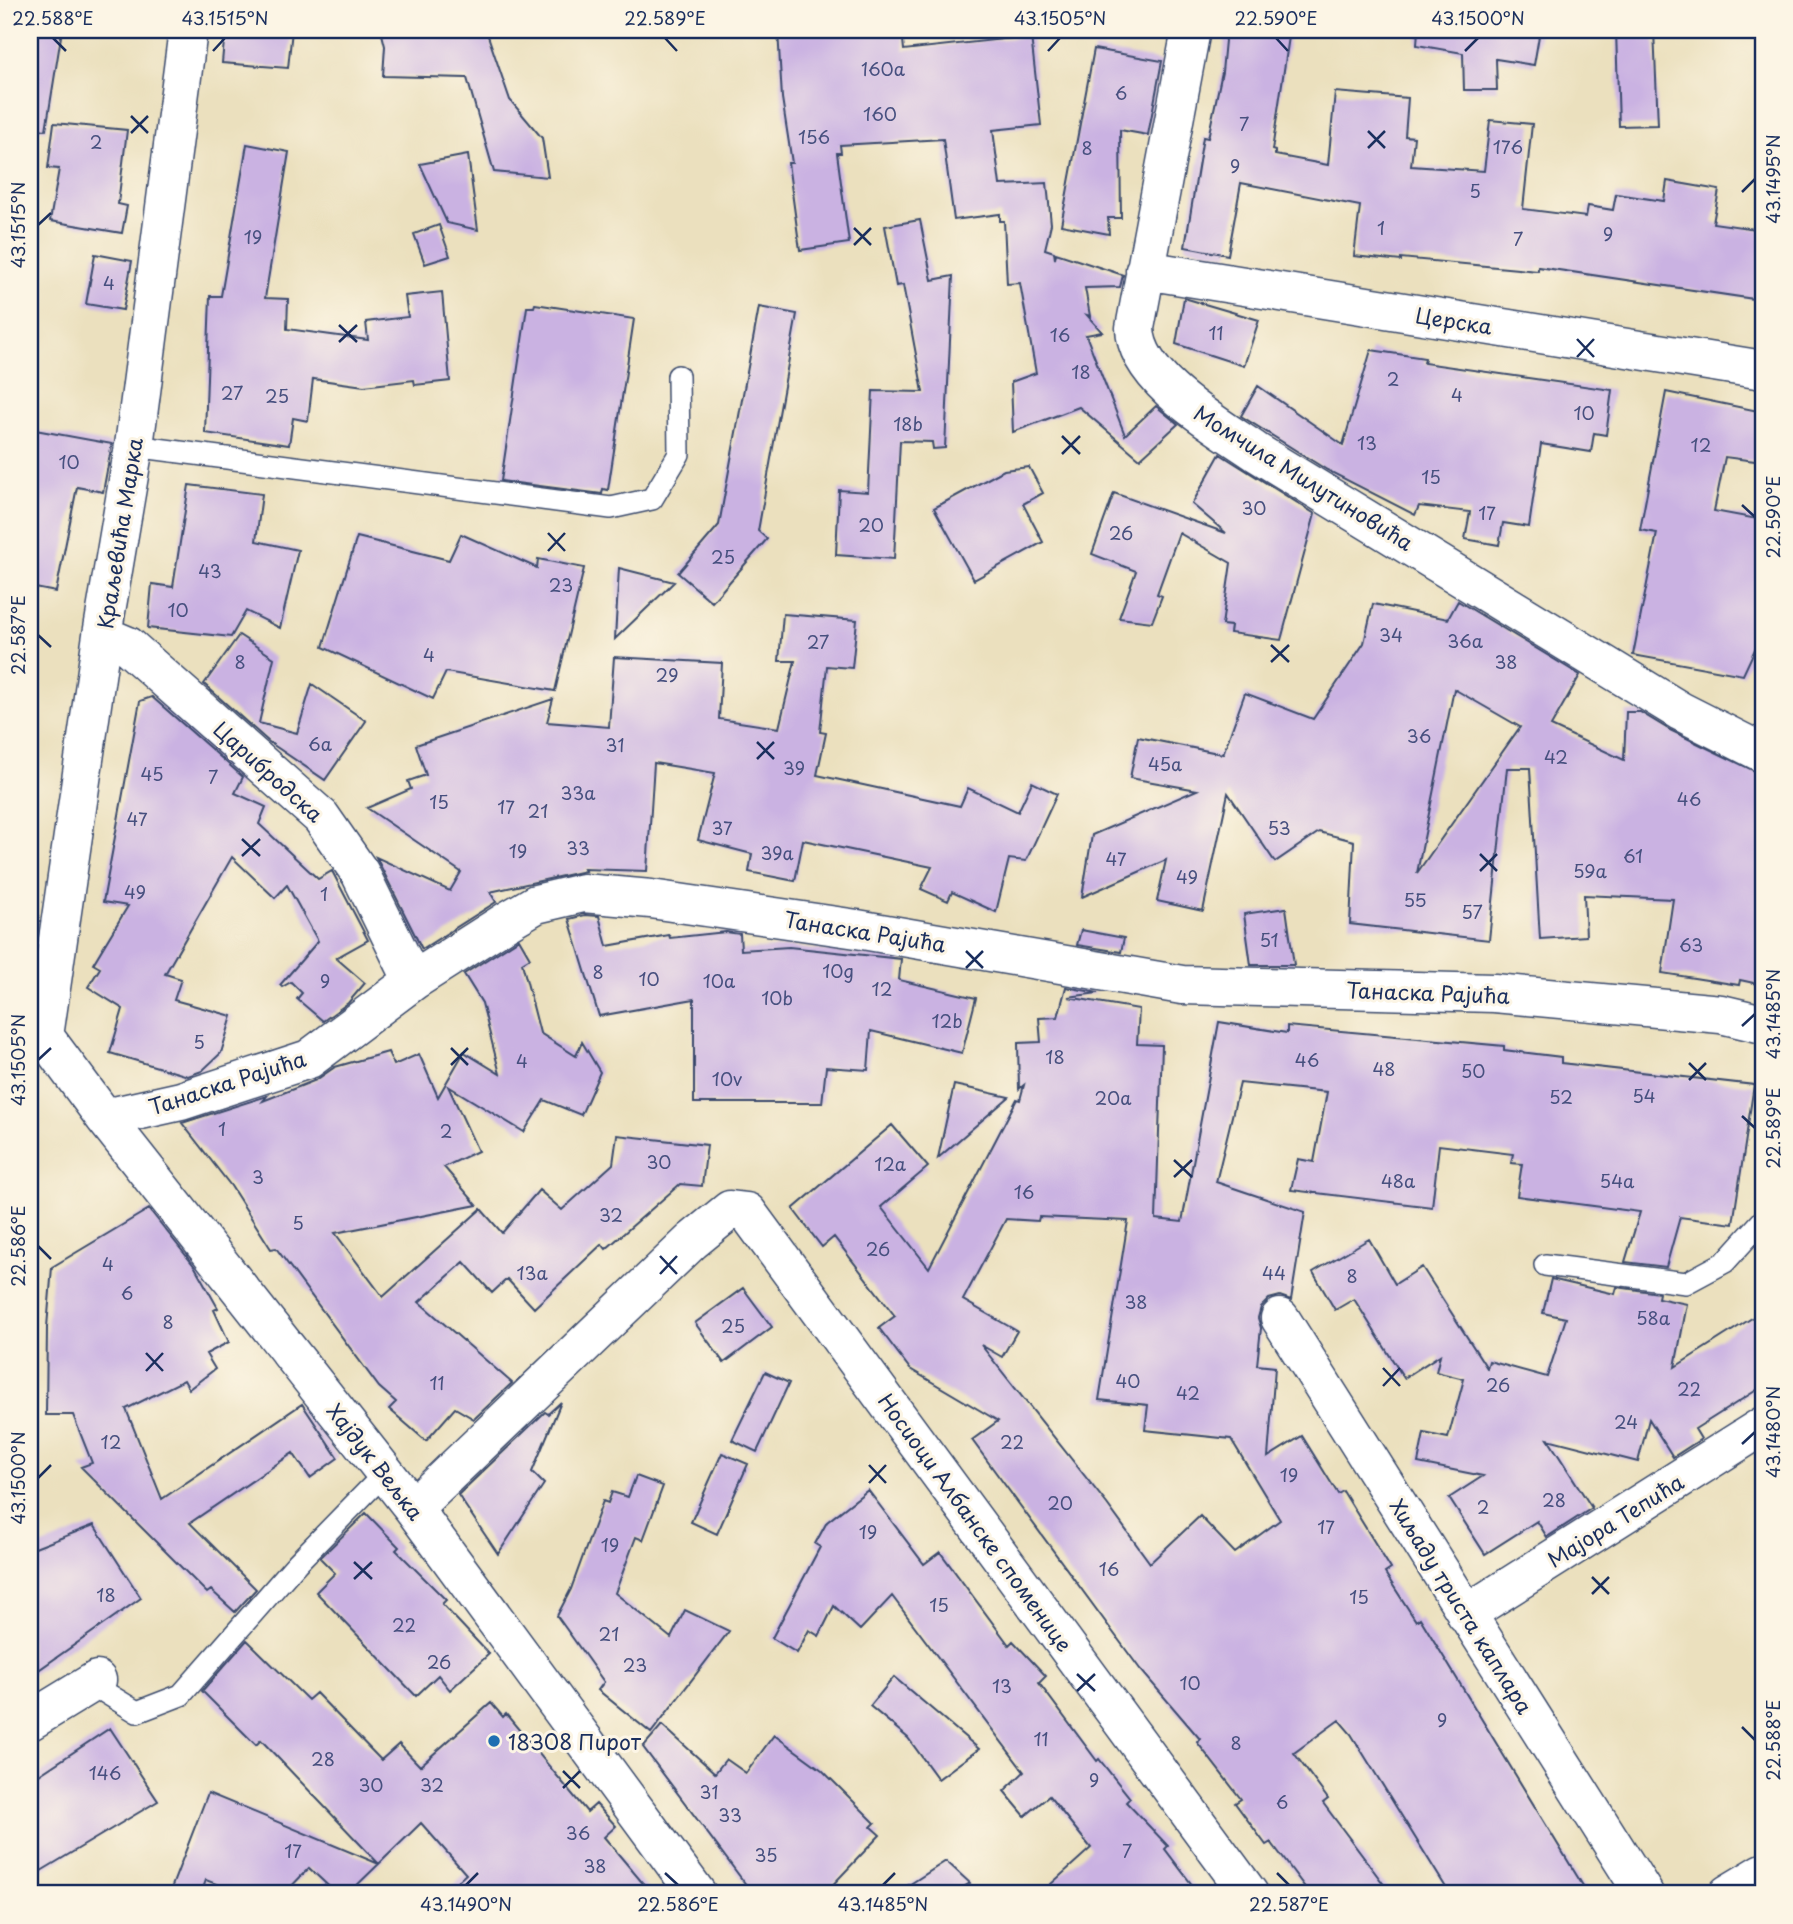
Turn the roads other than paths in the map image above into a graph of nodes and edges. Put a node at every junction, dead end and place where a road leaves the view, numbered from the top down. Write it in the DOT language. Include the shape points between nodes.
graph roads {
  1 [pos="188,30"];
  2 [pos="1191,30"];
  3 [pos="1145,270"];
  4 [pos="1763,370"];
  5 [pos="678,376"];
  6 [pos="134,446"];
  7 [pos="102,635"];
  8 [pos="1763,753"];
  9 [pos="413,981"];
  10 [pos="1763,1024"];
  11 [pos="37,1032"];
  12 [pos="105,1118"];
  13 [pos="1763,1220"];
  14 [pos="1545,1265"];
  15 [pos="1280,1318"];
  16 [pos="1763,1426"];
  17 [pos="385,1473"];
  18 [pos="413,1508"];
  19 [pos="1466,1614"];
  20 [pos="97,1680"];
  21 [pos="30,1721"];
  22 [pos="1763,1873"];
  23 [pos="697,1894"];
  24 [pos="1249,1894"];
  25 [pos="1644,1894"];
  26 [pos="1728,1894"];
  1 -- 6 [label="street, Краљевића Марка"];
  2 -- 3 [label="street, Момчила Милутиновића"];
  3 -- 4 [label="street, Церска"];
  3 -- 8 [label="street, Момчила Милутиновића" via="1135,328 1139,350 1200,414 1680,711"];
  5 -- 6 [label="lane" via="679,454 652,499 611,508"];
  6 -- 7 [label="street, Краљевића Марка"];
  7 -- 9 [label="street, Царибродска" via="128,646 321,817 360,873"];
  7 -- 11 [label="street, Краљевића Марка"];
  9 -- 10 [label="street, Танаска Рајића" via="536,904 583,893 857,929 1182,985 1494,993 1721,1014"];
  9 -- 12 [label="street, Танаска Рајића" via="309,1059 181,1101"];
  11 -- 12 [label="street, Хајдук Вељка"];
  12 -- 17 [label="street, Хајдук Вељка"];
  13 -- 14 [label="lane" via="1725,1262 1686,1283"];
  15 -- 19 [label="street, Хиљаду триста каплара"];
  16 -- 19 [label="street, Мајора Тепића"];
  17 -- 18 [label="street, Хајдук Вељка"];
  17 -- 20 [label="lane" via="181,1695 137,1712 106,1693"];
  18 -- 23 [label="street, Хајдук Вељка"];
  18 -- 24 [label="street, Носиоци Албанске споменице" via="646,1284 717,1220 739,1209 753,1218"];
  19 -- 25 [label="street, Хиљаду триста каплара"];
  20 -- 21 [label="street"];
  22 -- 26 [label="street"];
}
